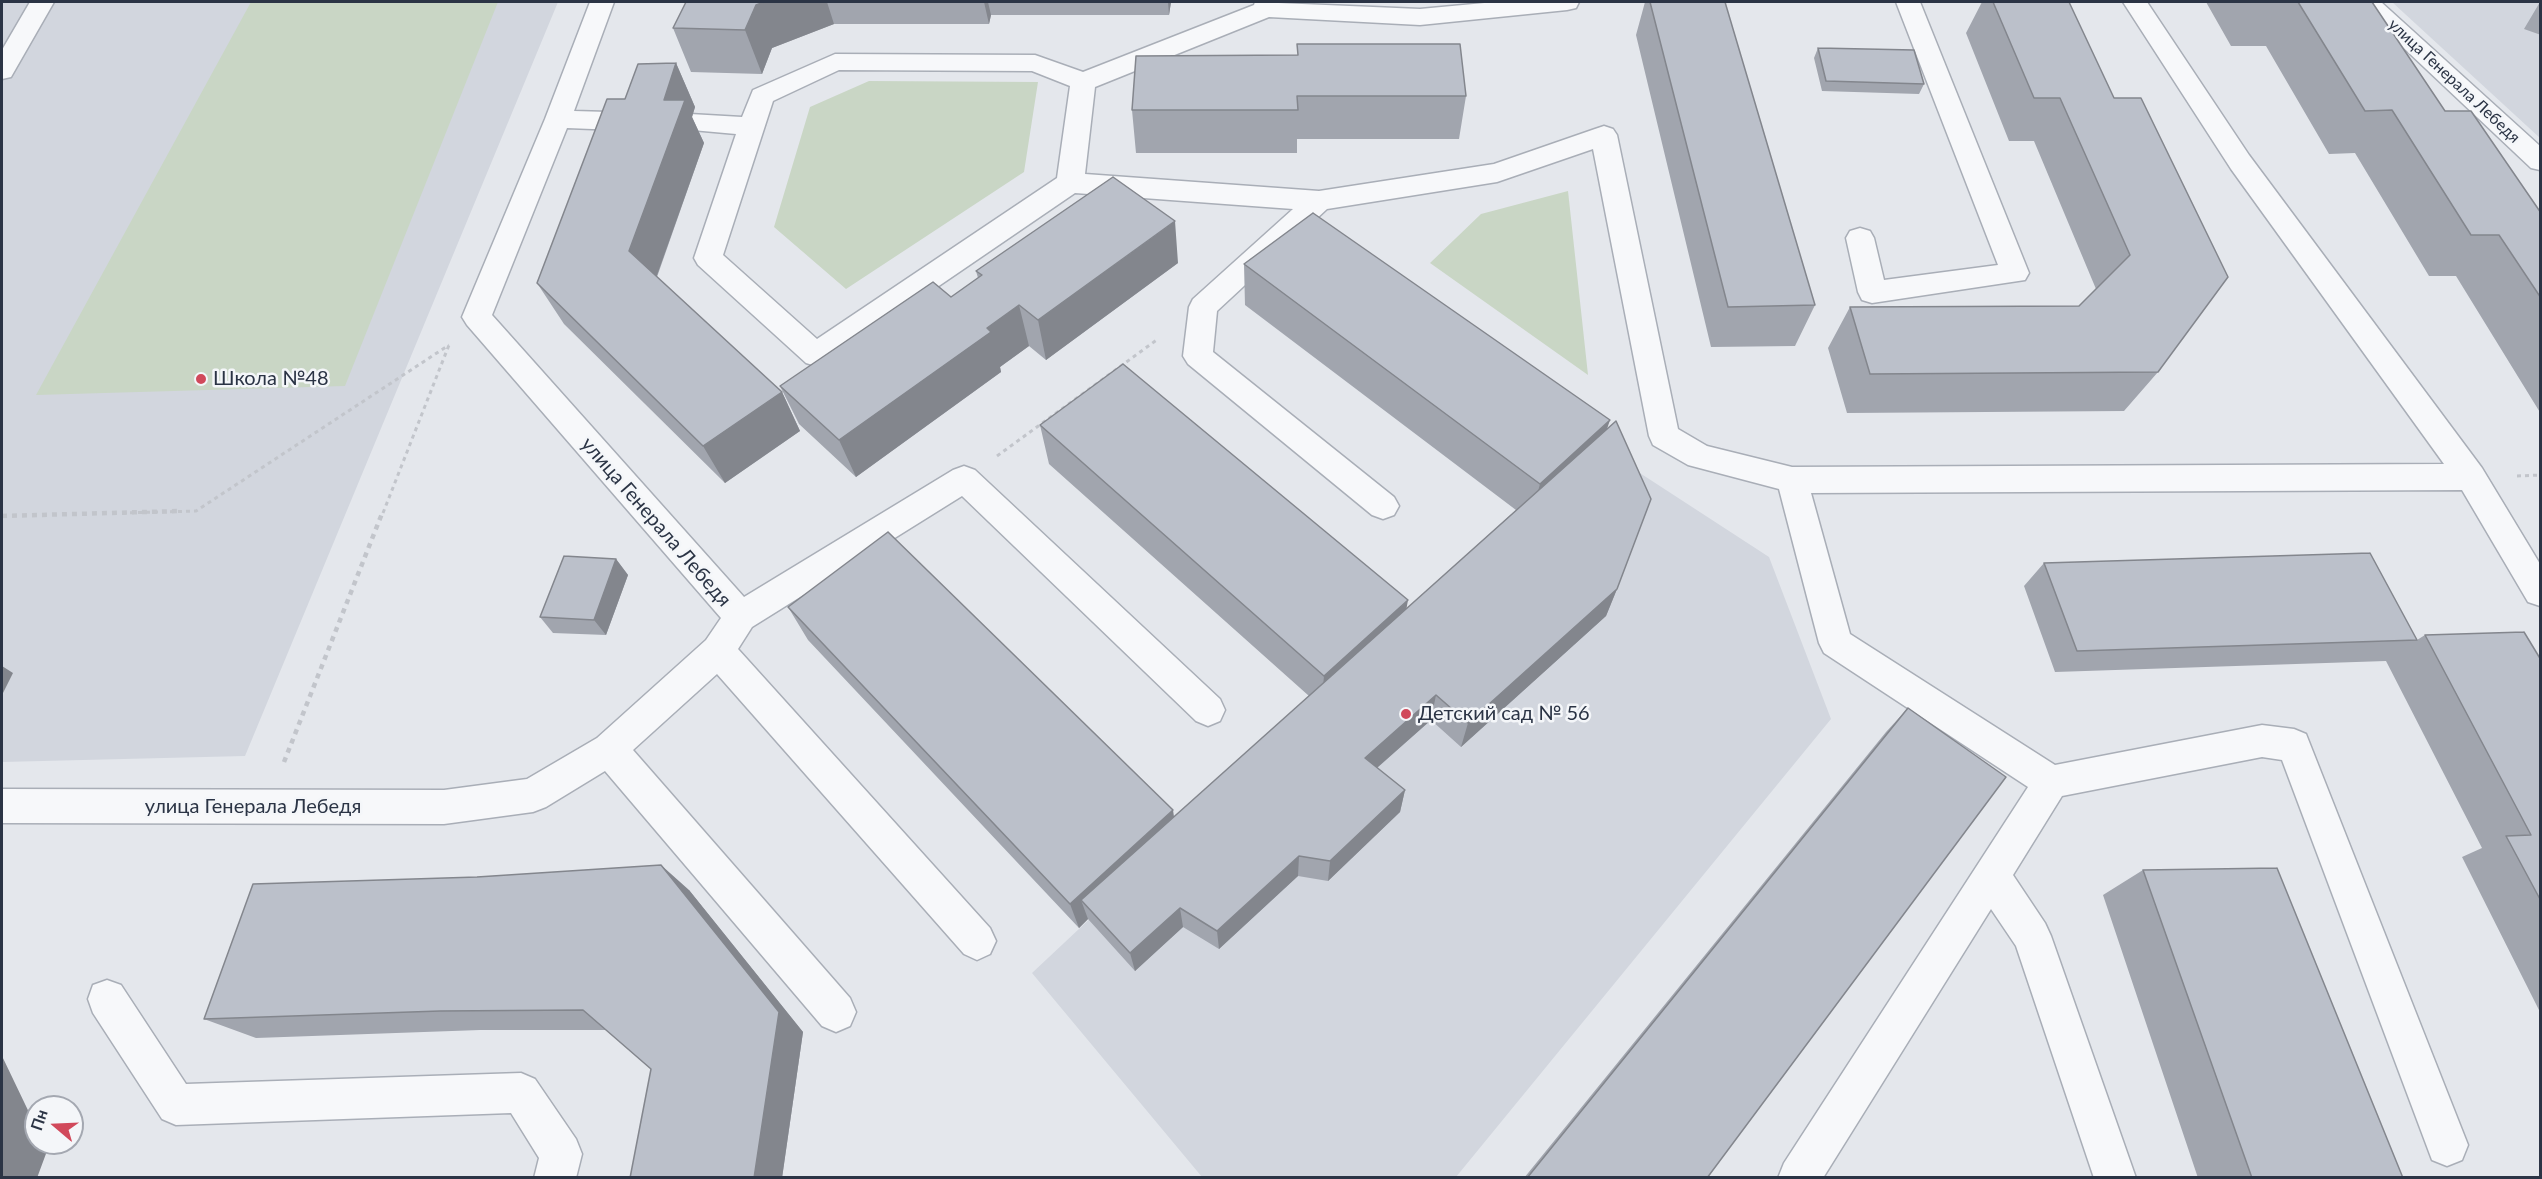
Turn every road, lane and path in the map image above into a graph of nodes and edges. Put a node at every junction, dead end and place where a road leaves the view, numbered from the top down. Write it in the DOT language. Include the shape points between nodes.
graph roads {
  1 [pos="42,2"];
  2 [pos="602,2"];
  3 [pos="1567,2"];
  4 [pos="1908,2"];
  5 [pos="2135,2"];
  6 [pos="2367,2"];
  7 [pos="1267,5"];
  8 [pos="2,71"];
  9 [pos="1083,82"];
  10 [pos="558,119"];
  11 [pos="654,122"];
  12 [pos="690,123"];
  13 [pos="752,126"];
  14 [pos="2541,161"];
  15 [pos="1070,183"];
  16 [pos="1319,201"];
  17 [pos="1860,238"];
  18 [pos="1203,307"];
  19 [pos="477,317"];
  20 [pos="450,345"];
  21 [pos="2472,477"];
  22 [pos="964,479"];
  23 [pos="1792,480"];
  24 [pos="1383,506"];
  25 [pos="2,516"];
  26 [pos="2541,591"];
  27 [pos="740,617"];
  28 [pos="718,651"];
  29 [pos="1208,710"];
  30 [pos="609,749"];
  31 [pos="2051,782"];
  32 [pos="2,806"];
  33 [pos="266,807"];
  34 [pos="1991,876"];
  35 [pos="977,941"];
  36 [pos="107,999"];
  37 [pos="836,1012"];
  38 [pos="2447,1145"];
  39 [pos="555,1178"];
  40 [pos="1799,1178"];
  41 [pos="2115,1178"];
  1 -- 8 [label="street"];
  2 -- 10 [label="street"];
  3 -- 7 [label="street" via="1420,16"];
  4 -- 17 [label="street" via="2015,273 1872,292"];
  5 -- 21 [label="street" via="2240,162"];
  6 -- 14 [label="street, улица Генерала Лебедя"];
  7 -- 9 [label="street"];
  9 -- 13 [label="street" via="1035,63 835,62 762,96"];
  9 -- 15 [label="street"];
  10 -- 11 [label="street"];
  10 -- 19 [label="street"];
  12 -- 13 [label="street"];
  13 -- 15 [label="street" via="708,258 816,355"];
  15 -- 16 [label="street"];
  16 -- 18 [label="street"];
  16 -- 23 [label="street" via="1497,173 1604,135 1665,436 1699,456"];
  18 -- 22 [label="path"];
  18 -- 24 [label="street" via="1198,356"];
  19 -- 20 [label="path"];
  19 -- 27 [label="street, улица Генерала Лебедя"];
  20 -- 25 [label="path" via="196,511"];
  20 -- 33 [label="path"];
  21 -- 23 [label="street"];
  21 -- 26 [label="street"];
  22 -- 27 [label="street"];
  22 -- 29 [label="street"];
  23 -- 31 [label="street" via="1836,643"];
  27 -- 28 [label="street, улица Генерала Лебедя"];
  28 -- 30 [label="street, улица Генерала Лебедя"];
  28 -- 35 [label="street"];
  30 -- 33 [label="street, улица Генерала Лебедя" via="533,795 444,807"];
  30 -- 37 [label="street"];
  31 -- 34 [label="street"];
  31 -- 38 [label="street" via="2262,741 2294,745"];
  32 -- 33 [label="street, улица Генерала Лебедя"];
  34 -- 40 [label="street"];
  34 -- 41 [label="street" via="2032,936"];
  36 -- 39 [label="street" via="176,1105 521,1093 561,1154"];
}
